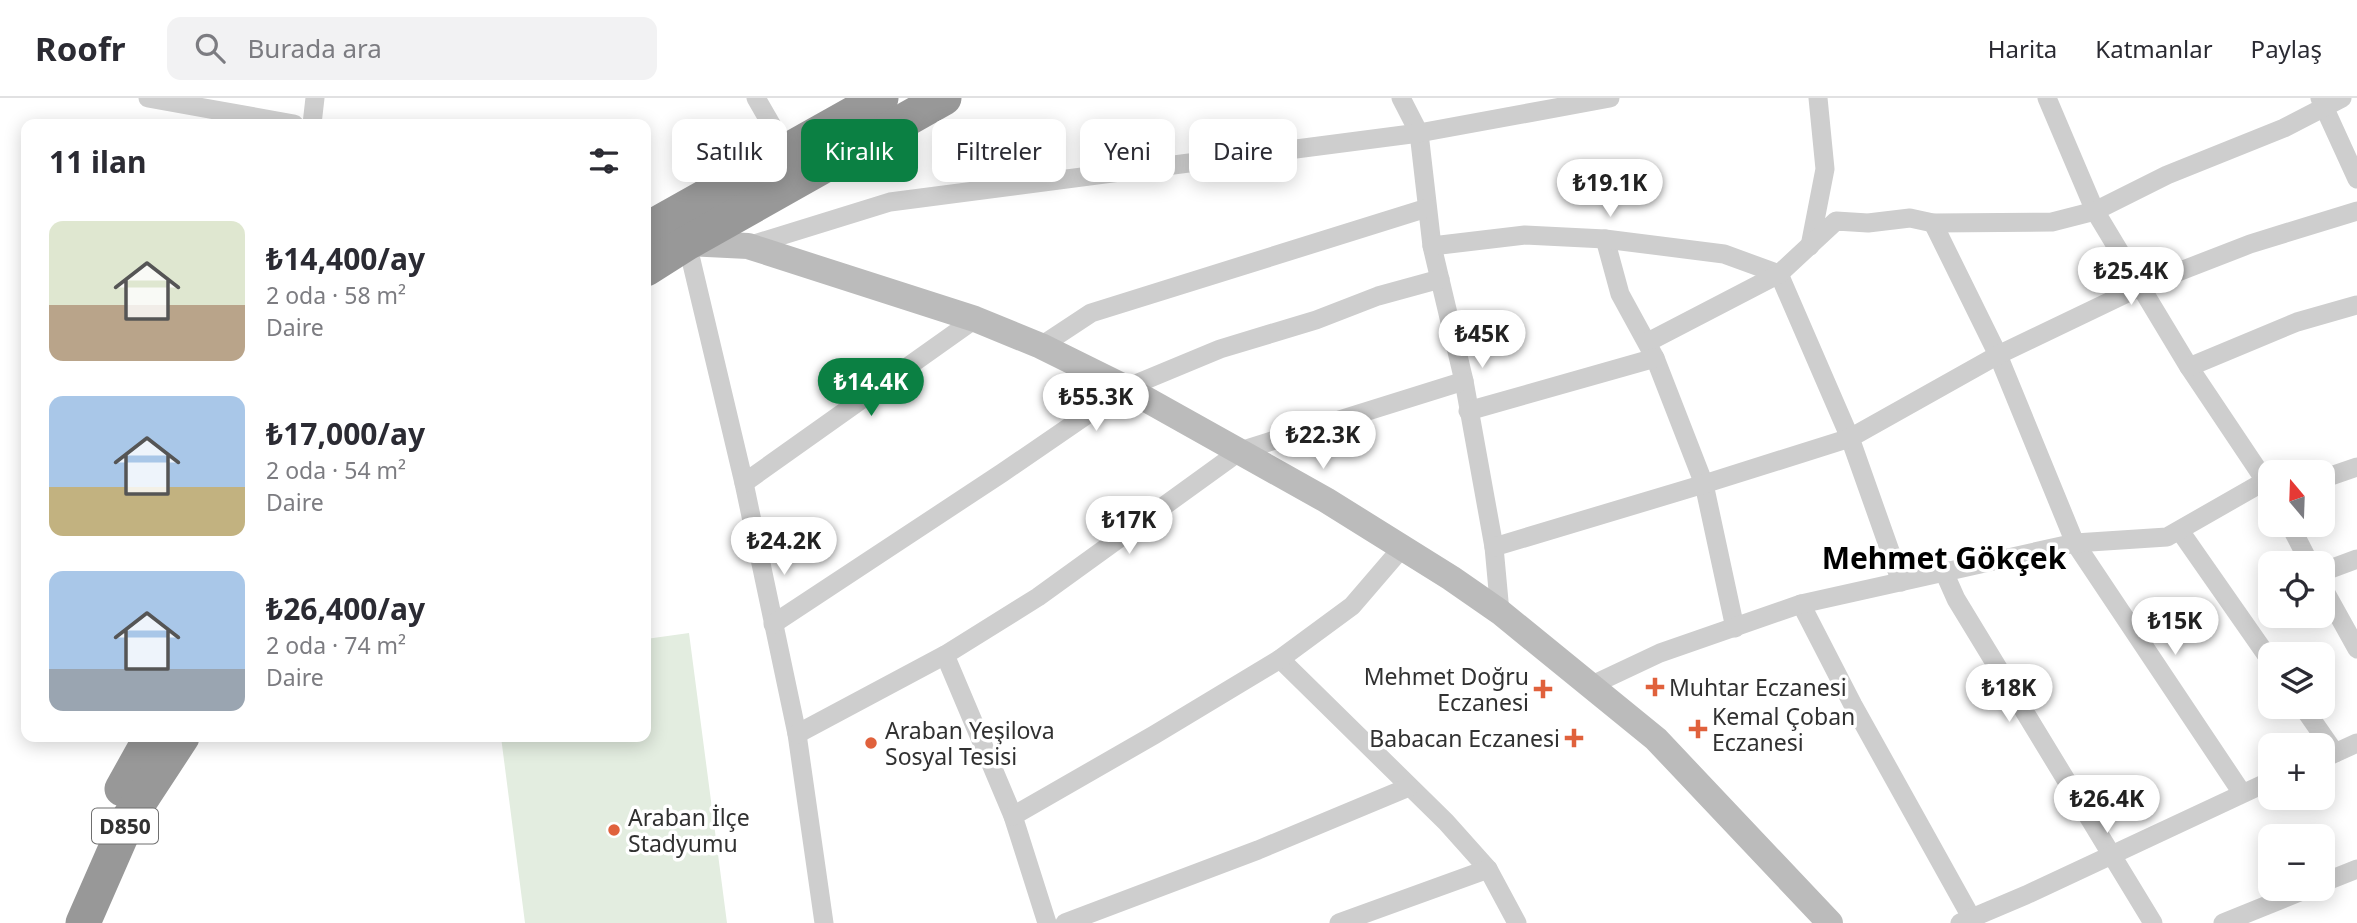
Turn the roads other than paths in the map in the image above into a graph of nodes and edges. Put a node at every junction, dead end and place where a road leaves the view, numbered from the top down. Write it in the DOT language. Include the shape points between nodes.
graph roads {
  1 [pos="148,98"];
  2 [pos="314,98"];
  3 [pos="756,98"];
  4 [pos="881,98"];
  5 [pos="944,98"];
  6 [pos="1401,98"];
  7 [pos="1610,98"];
  8 [pos="1818,98"];
  9 [pos="2047,98"];
  10 [pos="2342,98"];
  11 [pos="2322,103"];
  12 [pos="266,119"];
  13 [pos="312,119"];
  14 [pos="768,119"];
  15 [pos="1419,133"];
  16 [pos="787,149"];
  17 [pos="2357,179"];
  18 [pos="729,182"];
  19 [pos="1427,208"];
  20 [pos="2095,211"];
  21 [pos="2357,211"];
  22 [pos="1933,223"];
  23 [pos="651,226"];
  24 [pos="651,230"];
  25 [pos="1605,239"];
  26 [pos="687,243"];
  27 [pos="748,246"];
  28 [pos="1432,246"];
  29 [pos="1810,246"];
  30 [pos="651,266"];
  31 [pos="1779,274"];
  32 [pos="1440,279"];
  33 [pos="2142,286"];
  34 [pos="2357,305"];
  35 [pos="975,319"];
  36 [pos="1041,346"];
  37 [pos="1652,350"];
  38 [pos="1998,355"];
  39 [pos="2189,367"];
  40 [pos="1464,382"];
  41 [pos="1126,388"];
  42 [pos="1468,411"];
  43 [pos="1850,438"];
  44 [pos="1240,451"];
  45 [pos="2357,467"];
  46 [pos="2258,469"];
  47 [pos="2335,475"];
  48 [pos="744,483"];
  49 [pos="1704,484"];
  50 [pos="2258,489"];
  51 [pos="2180,531"];
  52 [pos="2075,543"];
  53 [pos="1494,547"];
  54 [pos="1401,549"];
  55 [pos="2357,559"];
  56 [pos="2335,567"];
  57 [pos="1944,572"];
  58 [pos="1902,582"];
  59 [pos="1801,604"];
  60 [pos="2335,609"];
  61 [pos="1500,612"];
  62 [pos="773,624"];
  63 [pos="1735,628"];
  64 [pos="2258,643"];
  65 [pos="2357,649"];
  66 [pos="945,655"];
  67 [pos="1280,659"];
  68 [pos="1591,685"];
  69 [pos="797,734"];
  70 [pos="148,742"];
  71 [pos="179,742"];
  72 [pos="2357,743"];
  73 [pos="2335,753"];
  74 [pos="2258,786"];
  75 [pos="1409,787"];
  76 [pos="2242,793"];
  77 [pos="1013,816"];
  78 [pos="2113,855"];
  79 [pos="1488,869"];
  80 [pos="2357,869"];
  81 [pos="2335,878"];
  82 [pos="2277,901"];
  83 [pos="1965,920"];
  84 [pos="60,923"];
  85 [pos="83,923"];
  86 [pos="824,923"];
  87 [pos="1047,923"];
  88 [pos="1065,923"];
  89 [pos="1339,923"];
  90 [pos="1517,923"];
  91 [pos="1830,923"];
  92 [pos="2153,923"];
  93 [pos="2222,923"];
  1 -- 12 [label="street"];
  2 -- 13 [label="street"];
  3 -- 14 [label="street"];
  4 -- 16 [label="highway"];
  5 -- 26 [label="highway"];
  6 -- 15 [label="street"];
  7 -- 15 [label="street"];
  8 -- 29 [label="street" via="1825,169"];
  9 -- 20 [label="street"];
  10 -- 11 [label="street"];
  11 -- 17 [label="street"];
  11 -- 20 [label="street" via="2284,128 2167,175"];
  15 -- 19 [label="street"];
  15 -- 27 [label="street" via="890,202"];
  18 -- 23 [label="highway"];
  19 -- 28 [label="street"];
  19 -- 36 [label="street" via="1091,313"];
  20 -- 22 [label="street" via="2052,222"];
  20 -- 33 [label="street"];
  21 -- 33 [label="street" via="2250,244"];
  22 -- 29 [label="street" via="1910,218 1836,221"];
  22 -- 38 [label="street"];
  24 -- 26 [label="street"];
  25 -- 28 [label="street" via="1525,235"];
  25 -- 31 [label="street" via="1724,254"];
  25 -- 37 [label="street" via="1620,294"];
  26 -- 27 [label="street"];
  26 -- 30 [label="highway"];
  26 -- 48 [label="street"];
  27 -- 35 [label="street"];
  28 -- 32 [label="street"];
  29 -- 31 [label="street"];
  31 -- 37 [label="street"];
  31 -- 43 [label="street"];
  32 -- 40 [label="street"];
  32 -- 41 [label="street" via="1220,349"];
  33 -- 38 [label="street"];
  33 -- 39 [label="street"];
  34 -- 39 [label="street" via="2297,323"];
  35 -- 36 [label="street"];
  35 -- 48 [label="street"];
  36 -- 41 [label="street"];
  37 -- 42 [label="street"];
  37 -- 49 [label="street"];
  38 -- 43 [label="street"];
  38 -- 52 [label="street"];
  39 -- 46 [label="street"];
  40 -- 42 [label="street"];
  40 -- 44 [label="street"];
  41 -- 44 [label="street"];
  41 -- 62 [label="street"];
  42 -- 53 [label="street"];
  43 -- 49 [label="street"];
  43 -- 58 [label="street"];
  44 -- 54 [label="street"];
  44 -- 66 [label="street" via="1038,597"];
  45 -- 47 [label="street"];
  48 -- 62 [label="street"];
  49 -- 53 [label="street"];
  49 -- 63 [label="street"];
  50 -- 51 [label="street"];
  51 -- 52 [label="street" via="2167,537"];
  51 -- 64 [label="street"];
  52 -- 57 [label="street"];
  52 -- 76 [label="street"];
  53 -- 61 [label="street"];
  54 -- 61 [label="street"];
  54 -- 67 [label="street" via="1352,606"];
  55 -- 56 [label="street"];
  57 -- 58 [label="street"];
  57 -- 78 [label="street" via="1956,599"];
  58 -- 59 [label="street"];
  59 -- 63 [label="street"];
  59 -- 83 [label="street"];
  60 -- 65 [label="street"];
  61 -- 68 [label="street"];
  62 -- 69 [label="street"];
  63 -- 68 [label="street" via="1660,653"];
  66 -- 69 [label="street"];
  66 -- 77 [label="street"];
  67 -- 75 [label="street"];
  67 -- 77 [label="street"];
  68 -- 91 [label="street" via="1656,739"];
  69 -- 86 [label="street"];
  70 -- 84 [label="highway, D850" via="111,809"];
  71 -- 85 [label="highway, D850" via="129,818"];
  72 -- 73 [label="street"];
  74 -- 76 [label="street"];
  75 -- 79 [label="street"];
  75 -- 88 [label="street"];
  76 -- 78 [label="street"];
  77 -- 87 [label="street"];
  78 -- 83 [label="street"];
  78 -- 92 [label="street"];
  79 -- 89 [label="street"];
  79 -- 90 [label="street"];
  80 -- 81 [label="street"];
  82 -- 93 [label="street"];
}
